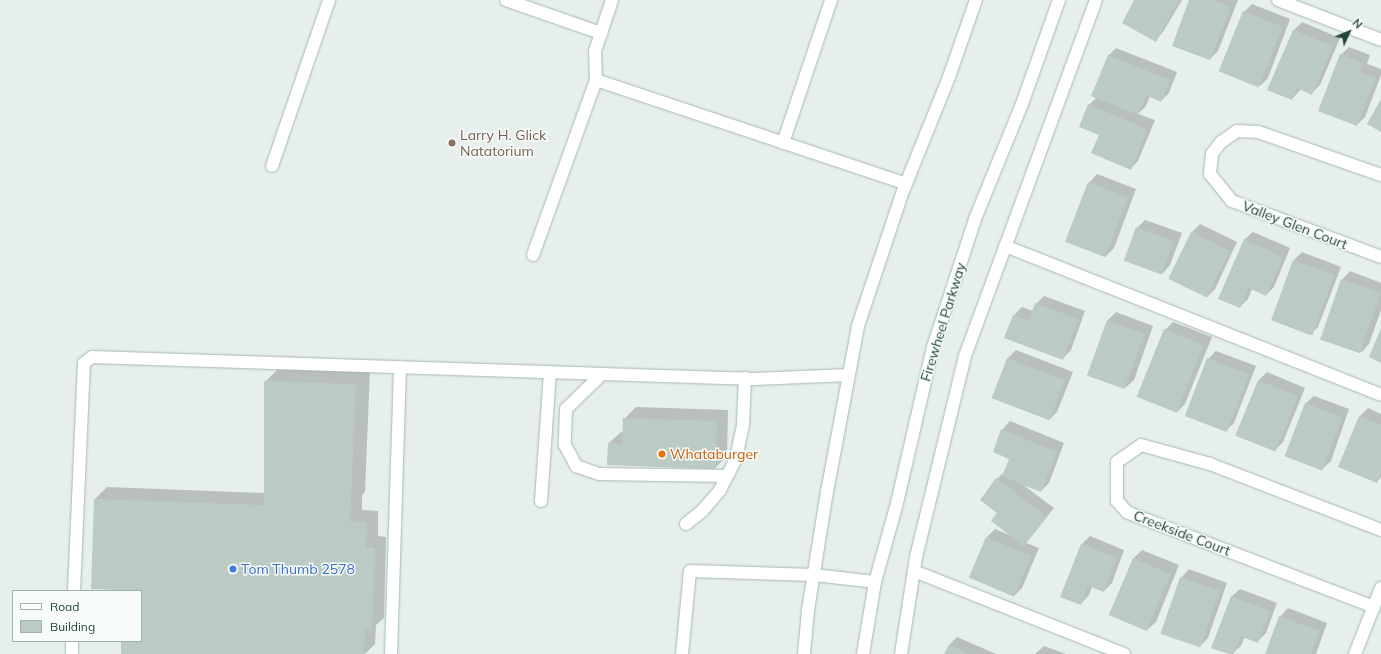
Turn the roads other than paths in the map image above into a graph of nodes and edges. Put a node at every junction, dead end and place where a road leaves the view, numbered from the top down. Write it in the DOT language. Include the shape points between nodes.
graph roads {
  1 [pos="329,0"];
  2 [pos="506,0"];
  3 [pos="612,0"];
  4 [pos="831,0"];
  5 [pos="976,0"];
  6 [pos="1059,0"];
  7 [pos="1096,0"];
  8 [pos="1278,0"];
  9 [pos="601,33"];
  10 [pos="1381,40"];
  11 [pos="596,80"];
  12 [pos="783,143"];
  13 [pos="272,166"];
  14 [pos="1381,175"];
  15 [pos="906,184"];
  16 [pos="1005,246"];
  17 [pos="533,255"];
  18 [pos="1381,257"];
  19 [pos="400,367"];
  20 [pos="550,373"];
  21 [pos="602,374"];
  22 [pos="849,375"];
  23 [pos="745,378"];
  24 [pos="1381,395"];
  25 [pos="727,476"];
  26 [pos="541,501"];
  27 [pos="686,524"];
  28 [pos="1381,530"];
  29 [pos="914,571"];
  30 [pos="814,575"];
  31 [pos="875,582"];
  32 [pos="1381,588"];
  33 [pos="74,590"];
  34 [pos="1374,607"];
  35 [pos="72,642"];
  36 [pos="72,654"];
  37 [pos="391,654"];
  38 [pos="682,654"];
  39 [pos="804,654"];
  40 [pos="863,654"];
  41 [pos="900,654"];
  42 [pos="1124,654"];
  43 [pos="1355,654"];
  1 -- 13 [label="main road"];
  2 -- 9 [label="main road"];
  3 -- 9 [label="main road"];
  4 -- 12 [label="main road"];
  5 -- 15 [label="main road" via="949,77"];
  6 -- 31 [label="main road, Firewheel Parkway" via="1022,104 975,219 933,347 897,503"];
  7 -- 16 [label="main road"];
  8 -- 10 [label="main road"];
  9 -- 11 [label="main road" via="595,51"];
  11 -- 12 [label="main road"];
  11 -- 17 [label="main road"];
  12 -- 15 [label="main road"];
  14 -- 18 [label="main road, Valley Glen Court" via="1258,132 1237,131 1221,142 1212,154 1210,174 1232,201"];
  15 -- 22 [label="main road" via="858,326"];
  16 -- 24 [label="main road"];
  16 -- 29 [label="main road" via="965,356"];
  19 -- 20 [label="main road"];
  19 -- 33 [label="main road" via="92,356 84,363"];
  19 -- 37 [label="main road"];
  20 -- 21 [label="main road"];
  20 -- 26 [label="main road"];
  21 -- 23 [label="main road"];
  21 -- 25 [label="main road" via="566,409 565,445 576,466 600,474"];
  22 -- 23 [label="main road"];
  22 -- 30 [label="main road" via="828,481"];
  23 -- 25 [label="main road" via="743,424 736,458"];
  25 -- 27 [label="main road" via="720,490 702,511"];
  28 -- 34 [label="main road, Creekside Court" via="1210,464 1141,445 1117,462 1117,501 1127,512"];
  29 -- 41 [label="main road"];
  29 -- 42 [label="main road"];
  30 -- 31 [label="main road"];
  30 -- 38 [label="main road" via="690,571"];
  30 -- 39 [label="main road"];
  31 -- 40 [label="main road, Firewheel Parkway"];
  32 -- 34 [label="main road"];
  34 -- 43 [label="main road"];
  35 -- 36 [label="main road"];
}
